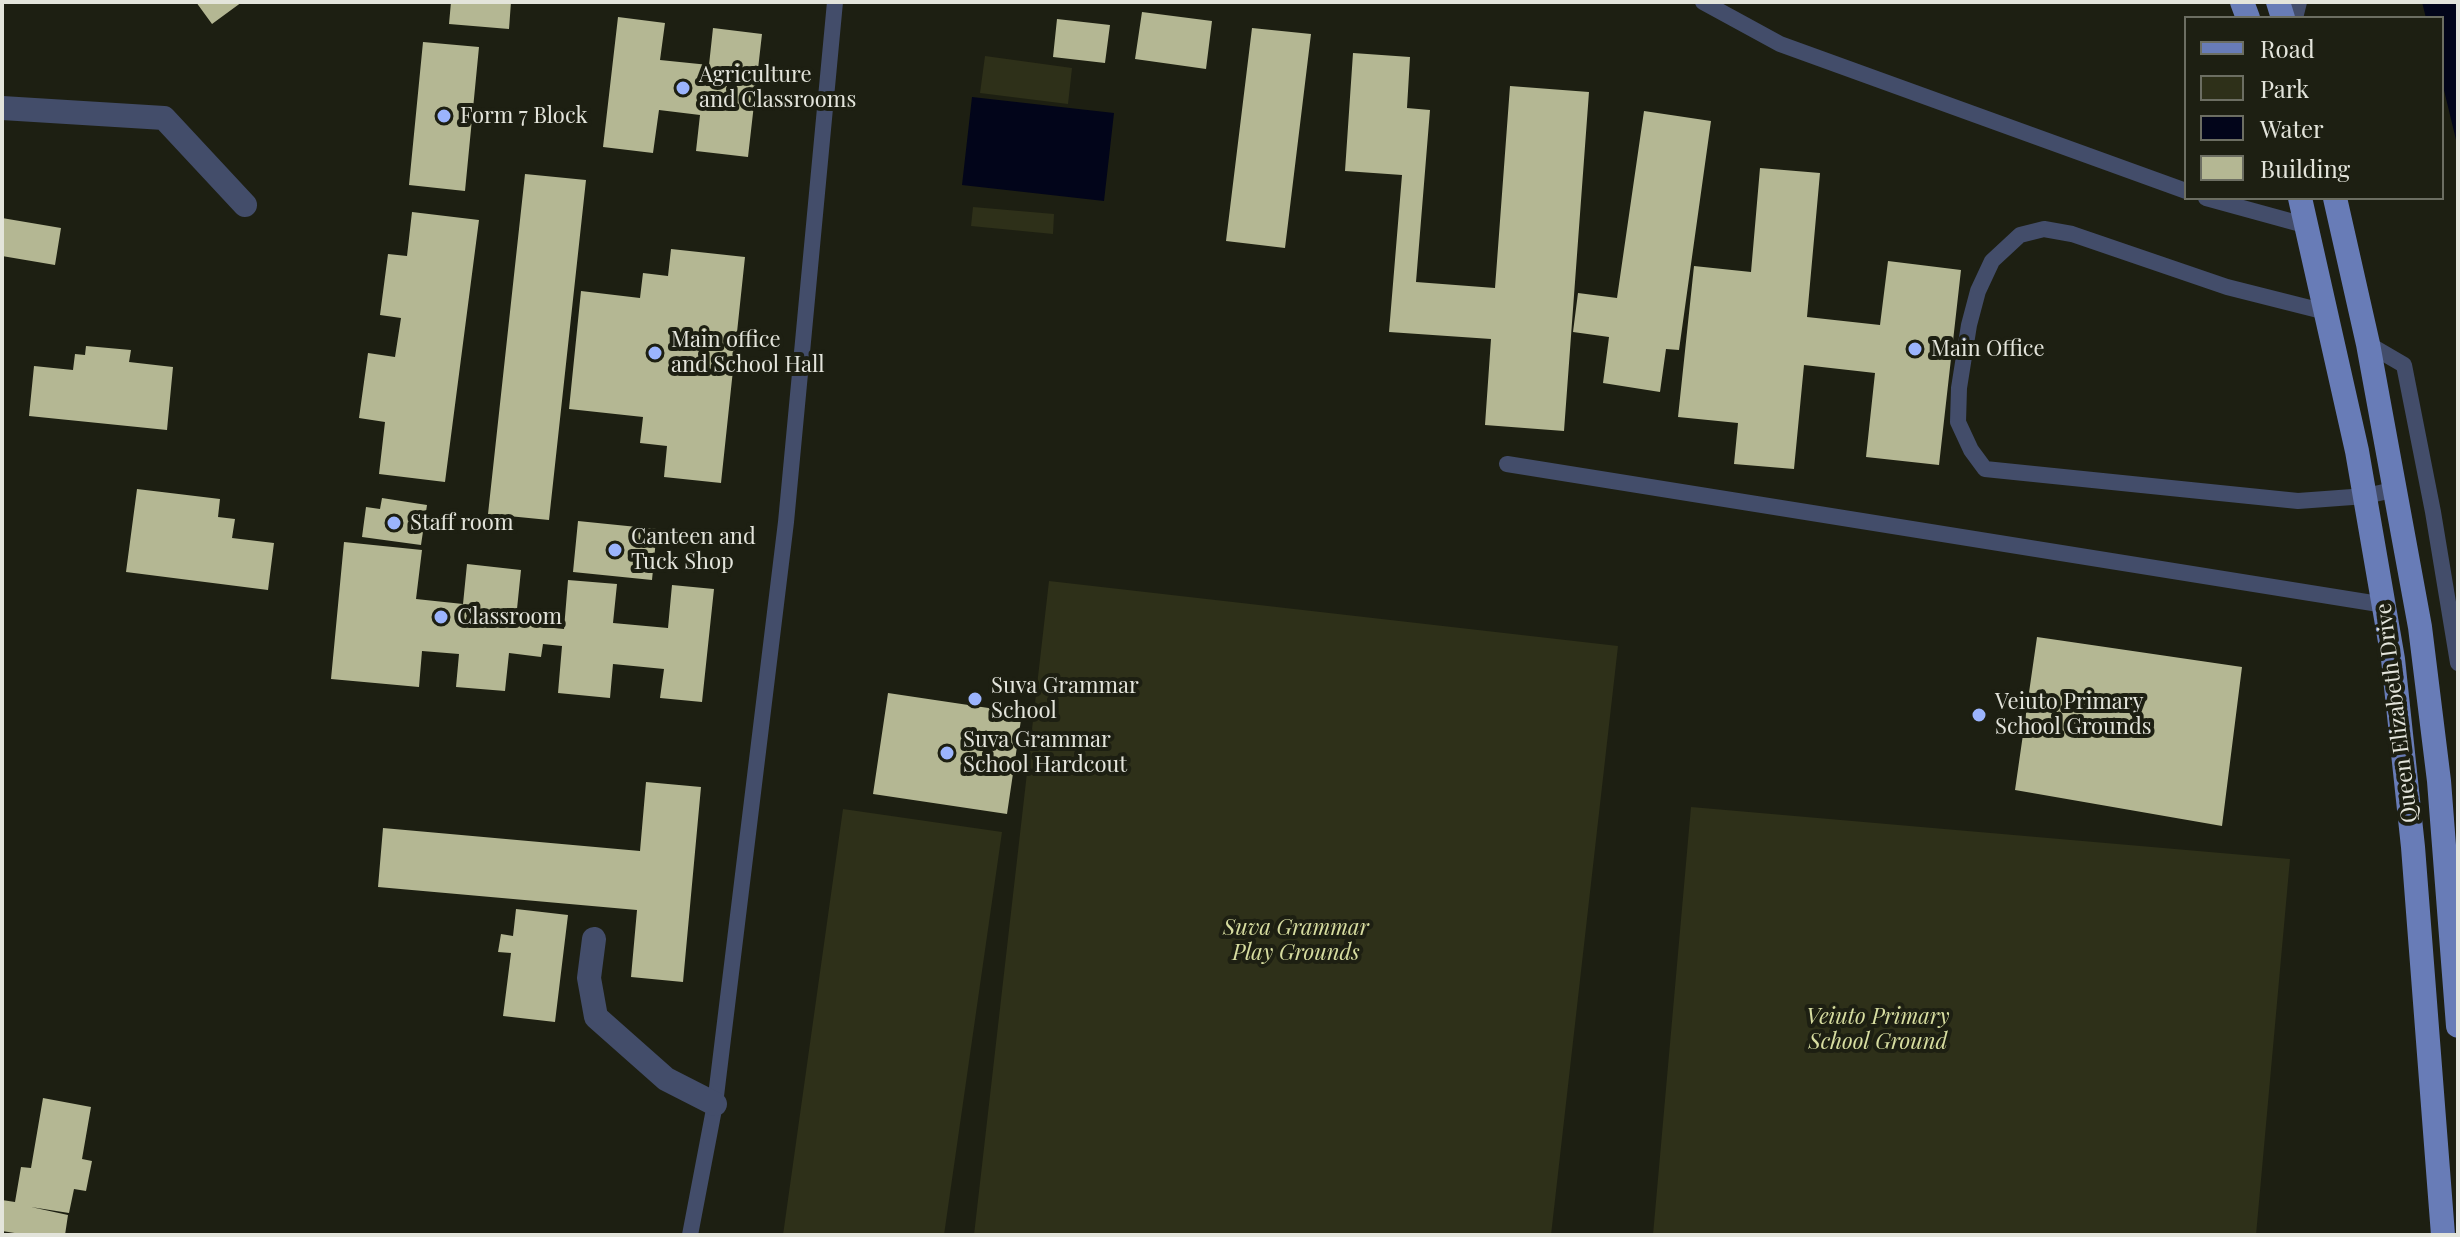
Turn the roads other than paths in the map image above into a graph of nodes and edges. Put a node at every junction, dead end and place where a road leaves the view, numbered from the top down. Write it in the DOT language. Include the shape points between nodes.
graph roads {
  1 [pos="835,2"];
  2 [pos="1703,2"];
  3 [pos="2,108"];
  4 [pos="2184,190"];
  5 [pos="2213,200"];
  6 [pos="2301,200"];
  7 [pos="2335,200"];
  8 [pos="245,205"];
  9 [pos="2308,226"];
  10 [pos="2326,312"];
  11 [pos="2368,344"];
  12 [pos="1507,464"];
  13 [pos="2397,489"];
  14 [pos="2366,496"];
  15 [pos="2385,605"];
  16 [pos="2458,663"];
  17 [pos="2454,932"];
  18 [pos="594,939"];
  19 [pos="2458,1026"];
  20 [pos="715,1104"];
  21 [pos="690,1235"];
  22 [pos="2443,1235"];
  1 -- 20 [label="lane" via="786,522"];
  2 -- 4 [label="lane" via="1780,44"];
  3 -- 8 [label="street" via="164,118"];
  5 -- 9 [label="lane"];
  6 -- 9 [label="main road, Queen Elizabeth Drive"];
  7 -- 11 [label="main road, Queen Elizabeth Drive"];
  9 -- 10 [label="main road, Queen Elizabeth Drive"];
  10 -- 14 [label="main road, Queen Elizabeth Drive"];
  10 -- 14 [label="lane" via="2227,287 2072,234 2044,229 2020,235 1992,261 1978,291 1966,341 1958,422 1985,469 2298,501"];
  11 -- 13 [label="main road, Queen Elizabeth Drive"];
  11 -- 16 [label="lane" via="2404,365"];
  12 -- 15 [label="lane"];
  13 -- 14 [label="lane"];
  13 -- 17 [label="main road, Queen Elizabeth Drive" via="2420,627"];
  14 -- 15 [label="main road, Queen Elizabeth Drive"];
  15 -- 22 [label="main road, Queen Elizabeth Drive" via="2413,847"];
  17 -- 19 [label="main road, Queen Elizabeth Drive"];
  18 -- 20 [label="street" via="589,978 596,1017 666,1079"];
  20 -- 21 [label="lane"];
}
